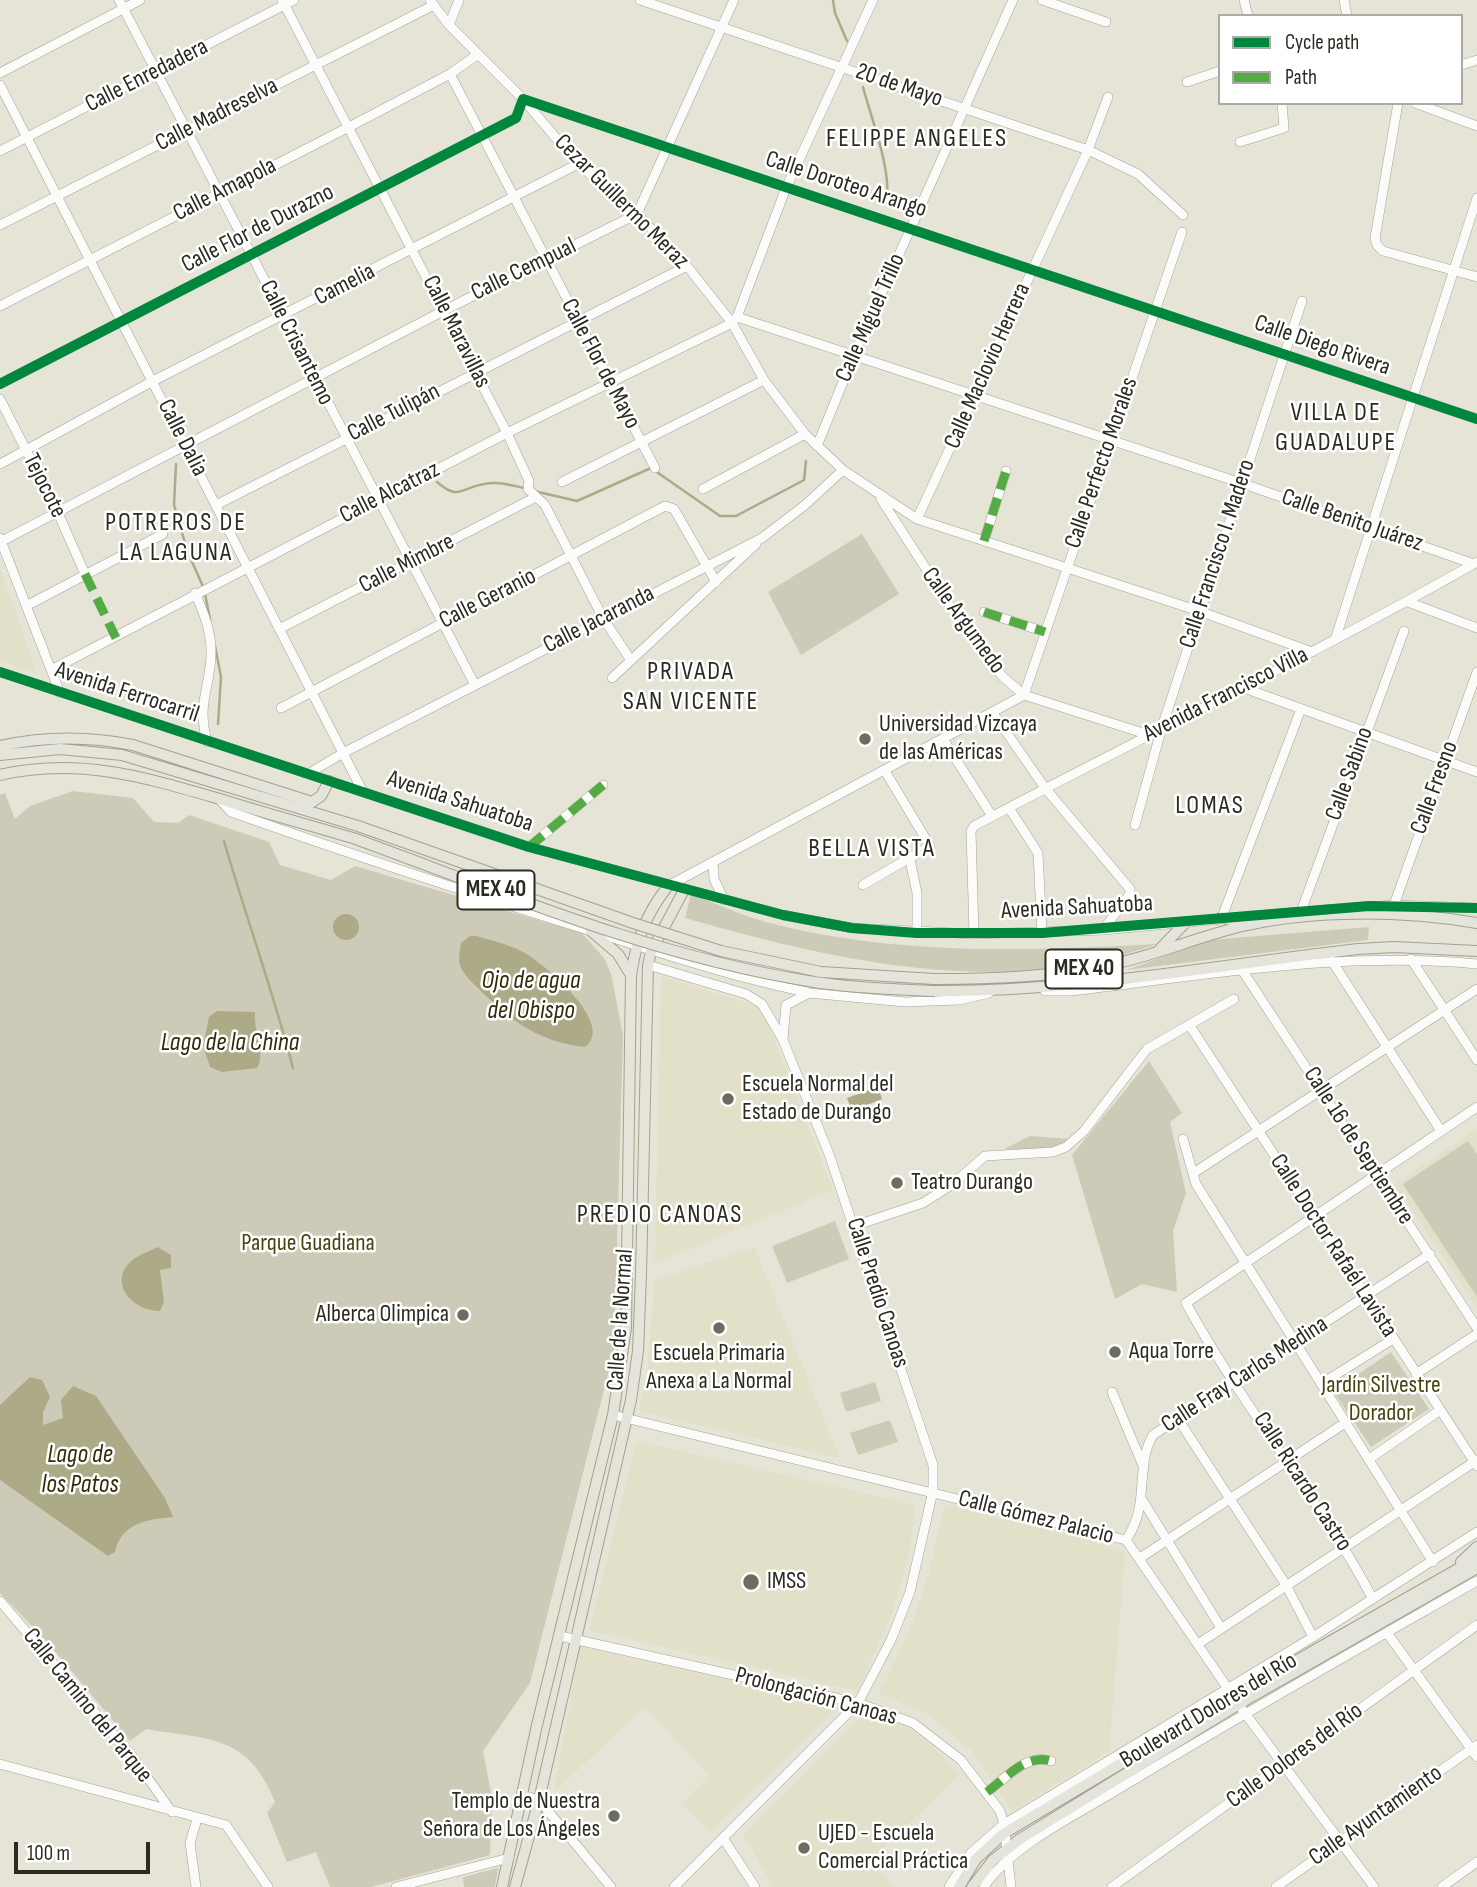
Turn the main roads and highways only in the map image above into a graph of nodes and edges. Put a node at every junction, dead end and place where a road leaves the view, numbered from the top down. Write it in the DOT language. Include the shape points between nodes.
graph roads {
  1 [pos="0,747"];
  2 [pos="0,755"];
  3 [pos="0,775"];
  4 [pos="329,780"];
  5 [pos="684,884"];
  6 [pos="668,886"];
  7 [pos="1222,917"];
  8 [pos="1186,922"];
  9 [pos="1477,923"];
  10 [pos="1246,925"];
  11 [pos="591,931"];
  12 [pos="1477,951"];
  13 [pos="1156,953"];
  14 [pos="631,976"];
  15 [pos="648,978"];
  16 [pos="934,985"];
  17 [pos="1477,1547"];
  18 [pos="1477,1558"];
  19 [pos="1477,1568"];
  20 [pos="1454,1571"];
  21 [pos="1237,1700"];
  22 [pos="509,1858"];
  23 [pos="968,1871"];
  24 [pos="517,1875"];
  25 [pos="502,1887"];
  26 [pos="515,1887"];
  27 [pos="949,1887"];
  28 [pos="959,1887"];
  29 [pos="972,1887"];
  1 -- 4 [label="main road" via="46,738 106,740 312,802"];
  2 -- 16 [label="main road, Avenida Sahuatoba / MEX 40, bridge" via="60,749 122,755 358,827 721,951 821,972"];
  3 -- 16 [label="main road, Avenida Sahuatoba / MEX 40, bridge" via="94,767 353,838 621,933 720,963 809,982"];
  5 -- 15 [label="main road, Calle de la Normal" via="651,952"];
  6 -- 14 [label="main road, Calle de la Normal" via="647,913 635,946"];
  7 -- 10 [label="main road"];
  8 -- 13 [label="main road"];
  9 -- 10 [label="main road, Avenida Sahuatoba / MEX 40" via="1448,918 1299,915"];
  10 -- 13 [label="main road, Avenida Sahuatoba / MEX 40"];
  11 -- 14 [label="main road" via="618,954"];
  12 -- 16 [label="main road, MEX 40" via="1358,949 1240,968 995,992"];
  13 -- 16 [label="main road, Avenida Sahuatoba / MEX 40" via="1054,975"];
  14 -- 15 [label="main road"];
  14 -- 22 [label="main road, Calle de la Normal" via="626,1328 613,1415"];
  15 -- 24 [label="main road, Calle de la Normal" via="638,1351 627,1419 539,1800"];
  17 -- 20 [label="main road"];
  18 -- 20 [label="main road, Boulevard Dolores del Río"];
  19 -- 21 [label="main road, Boulevard Dolores del Río"];
  20 -- 21 [label="main road, Boulevard Dolores del Río"];
  21 -- 23 [label="main road, Boulevard Dolores del Río" via="1004,1829"];
  21 -- 29 [label="main road, Boulevard Dolores del Río" via="1006,1855"];
  22 -- 24 [label="main road"];
  22 -- 25 [label="main road, Calle de la Normal"];
  23 -- 27 [label="main road"];
  23 -- 28 [label="main road, Boulevard Dolores del Río"];
  24 -- 26 [label="main road, Calle de la Normal"];
}
